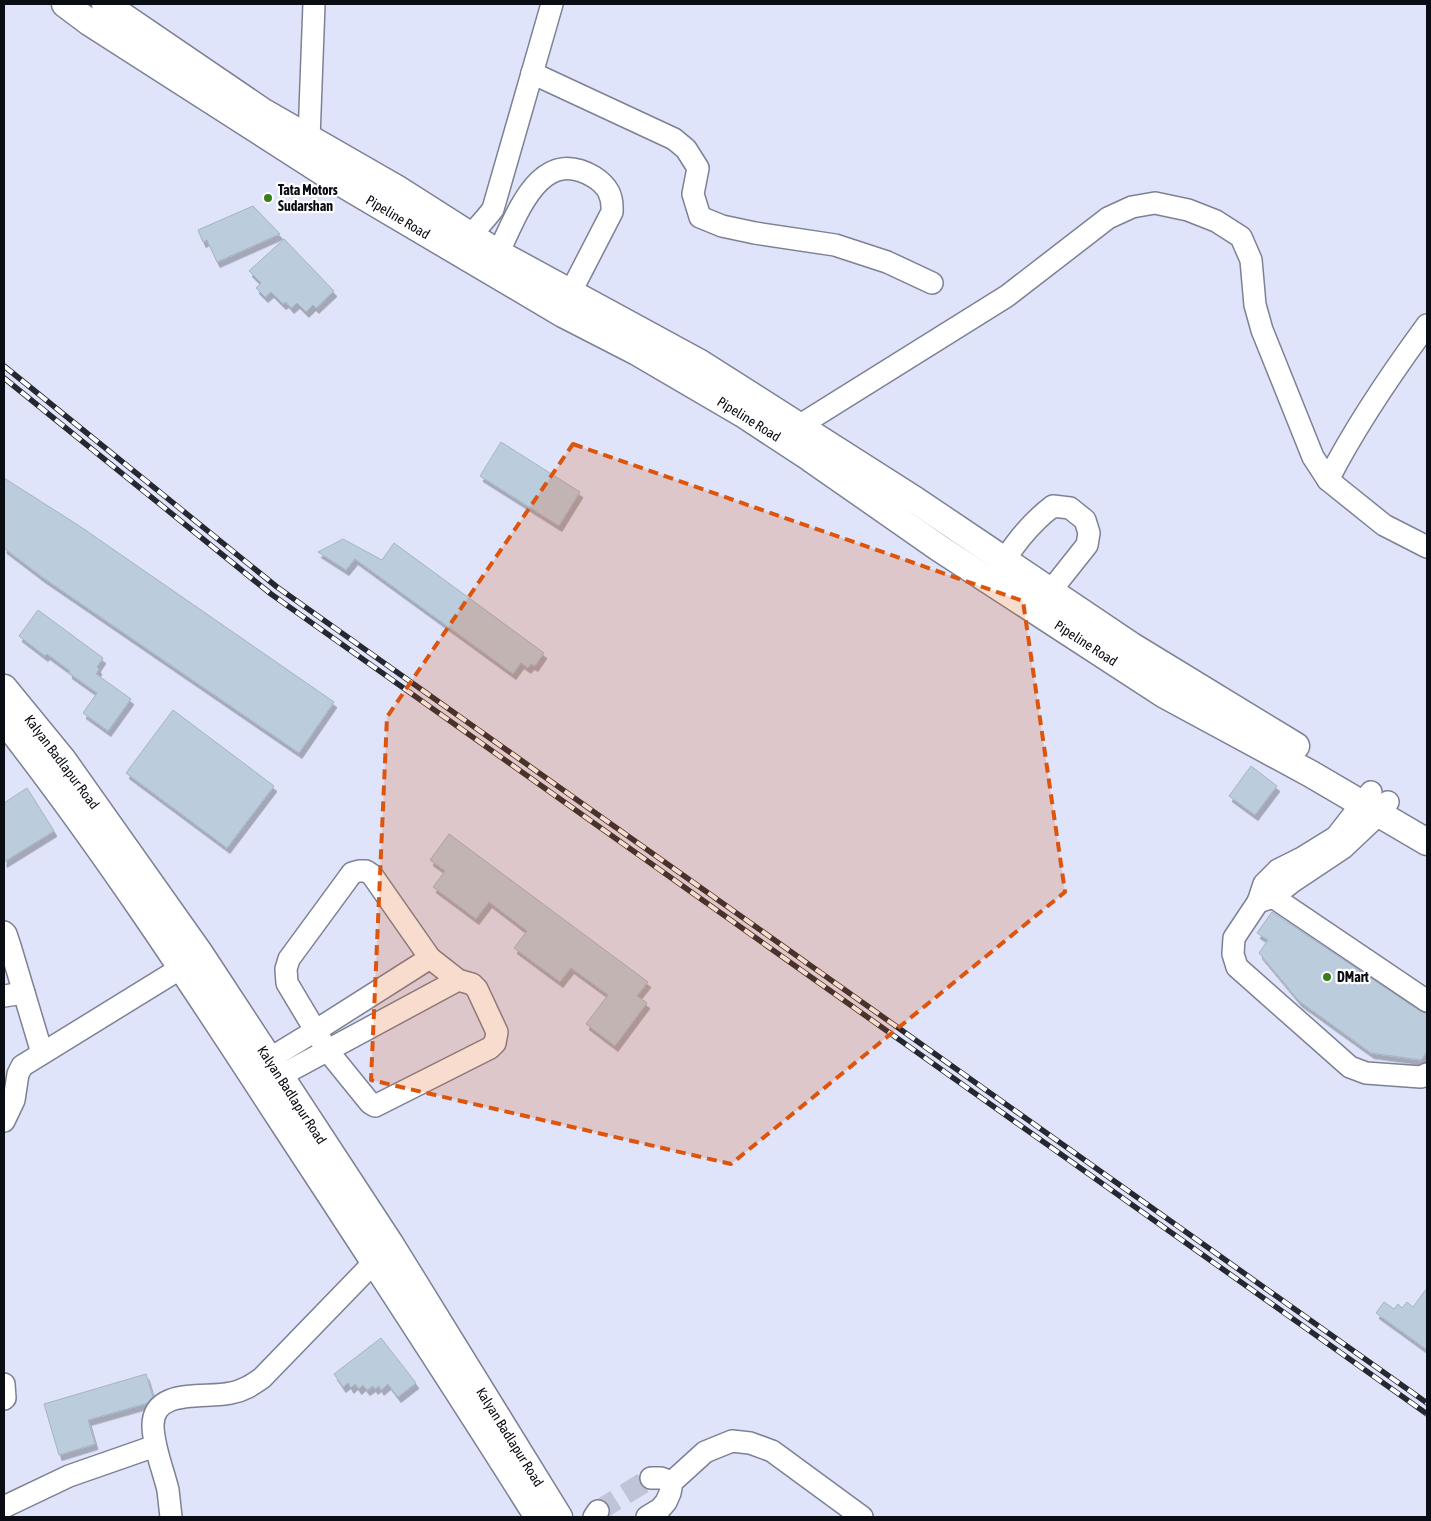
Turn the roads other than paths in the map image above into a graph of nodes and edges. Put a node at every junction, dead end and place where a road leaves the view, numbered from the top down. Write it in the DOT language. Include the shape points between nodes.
graph roads {
  1 [pos="65,4"];
  2 [pos="105,4"];
  3 [pos="314,4"];
  4 [pos="552,4"];
  5 [pos="532,73"];
  6 [pos="304,147"];
  7 [pos="464,244"];
  8 [pos="498,253"];
  9 [pos="932,282"];
  10 [pos="566,302"];
  11 [pos="1427,324"];
  12 [pos="789,432"];
  13 [pos="1328,480"];
  14 [pos="1427,547"];
  15 [pos="1004,560"];
  16 [pos="992,582"];
  17 [pos="1043,601"];
  18 [pos="4,688"];
  19 [pos="4,720"];
  20 [pos="1375,803"];
  21 [pos="1427,826"];
  22 [pos="1427,842"];
  23 [pos="1265,900"];
  24 [pos="4,932"];
  25 [pos="430,958"];
  26 [pos="192,962"];
  27 [pos="458,980"];
  28 [pos="14,995"];
  29 [pos="1427,1001"];
  30 [pos="315,1032"];
  31 [pos="327,1050"];
  32 [pos="42,1053"];
  33 [pos="274,1067"];
  34 [pos="1427,1074"];
  35 [pos="4,1121"];
  36 [pos="383,1253"];
  37 [pos="4,1384"];
  38 [pos="471,1392"];
  39 [pos="4,1399"];
  40 [pos="155,1446"];
  41 [pos="651,1478"];
  42 [pos="672,1482"];
  43 [pos="4,1507"];
  44 [pos="171,1517"];
  45 [pos="538,1517"];
  46 [pos="559,1517"];
  47 [pos="647,1517"];
  48 [pos="862,1517"];
  1 -- 6 [label="main road, Pipeline Road" via="97,28"];
  2 -- 6 [label="main road, Pipeline Road" via="262,111"];
  3 -- 6 [label="street"];
  4 -- 5 [label="street"];
  5 -- 7 [label="street" via="493,209"];
  5 -- 9 [label="street" via="674,139 698,168 693,194 700,217 755,233 835,245 887,262"];
  6 -- 7 [label="main road, Pipeline Road" via="396,188"];
  7 -- 8 [label="main road, Pipeline Road"];
  7 -- 10 [label="main road, Pipeline Road"];
  8 -- 10 [label="main road, Pipeline Road"];
  8 -- 10 [label="street" via="531,189 540,179 562,169 593,176 606,186 612,196 612,212"];
  10 -- 12 [label="main road, Pipeline Road" via="700,363"];
  11 -- 13 [label="street" via="1361,420"];
  12 -- 13 [label="street" via="1007,296 1108,218 1132,207 1155,203 1216,220 1241,237 1251,260 1255,305 1262,330 1313,457"];
  12 -- 15 [label="main road, Pipeline Road" via="915,500"];
  12 -- 16 [label="main road, Pipeline Road" via="938,548"];
  13 -- 14 [label="street" via="1384,526"];
  15 -- 16 [label="street"];
  15 -- 17 [label="main road, Pipeline Road"];
  15 -- 17 [label="street" via="1040,516 1053,506 1070,508 1085,520 1089,532 1087,545"];
  16 -- 17 [label="main road, Pipeline Road"];
  17 -- 20 [label="main road, Pipeline Road" via="1165,696 1232,719"];
  18 -- 26 [label="main road, Kalyan Badlapur Road" via="63,760"];
  19 -- 26 [label="main road, Kalyan Badlapur Road"];
  20 -- 21 [label="main road, Pipeline Road"];
  20 -- 22 [label="main road, Pipeline Road"];
  20 -- 23 [label="street" via="1343,848"];
  23 -- 29 [label="street"];
  23 -- 34 [label="street" via="1234,938 1233,954 1237,967 1350,1067 1366,1073 1421,1077"];
  24 -- 28 [label="street" via="8,940"];
  25 -- 27 [label="street"];
  25 -- 30 [label="street"];
  25 -- 30 [label="street" via="372,875 352,873 289,960 286,969 287,983"];
  26 -- 32 [label="street"];
  26 -- 33 [label="main road, Kalyan Badlapur Road"];
  26 -- 36 [label="main road, Kalyan Badlapur Road"];
  27 -- 31 [label="street"];
  27 -- 31 [label="street" via="472,984 476,989 497,1032 495,1043 490,1048 375,1106"];
  28 -- 32 [label="street"];
  30 -- 31 [label="street"];
  30 -- 33 [label="street"];
  31 -- 33 [label="street"];
  32 -- 35 [label="street" via="22,1066 14,1100"];
  33 -- 36 [label="main road, Kalyan Badlapur Road"];
  36 -- 38 [label="main road, Kalyan Badlapur Road"];
  36 -- 40 [label="street" via="262,1378 249,1387 231,1393 169,1400 158,1408 153,1419"];
  37 -- 39 [label="street"];
  38 -- 45 [label="main road, Kalyan Badlapur Road"];
  38 -- 46 [label="main road, Kalyan Badlapur Road"];
  40 -- 43 [label="street" via="70,1476"];
  40 -- 44 [label="street" via="168,1491"];
  41 -- 42 [label="street"];
  42 -- 47 [label="street" via="666,1502"];
  42 -- 48 [label="street" via="705,1452 732,1441 750,1443 772,1451"];
}
